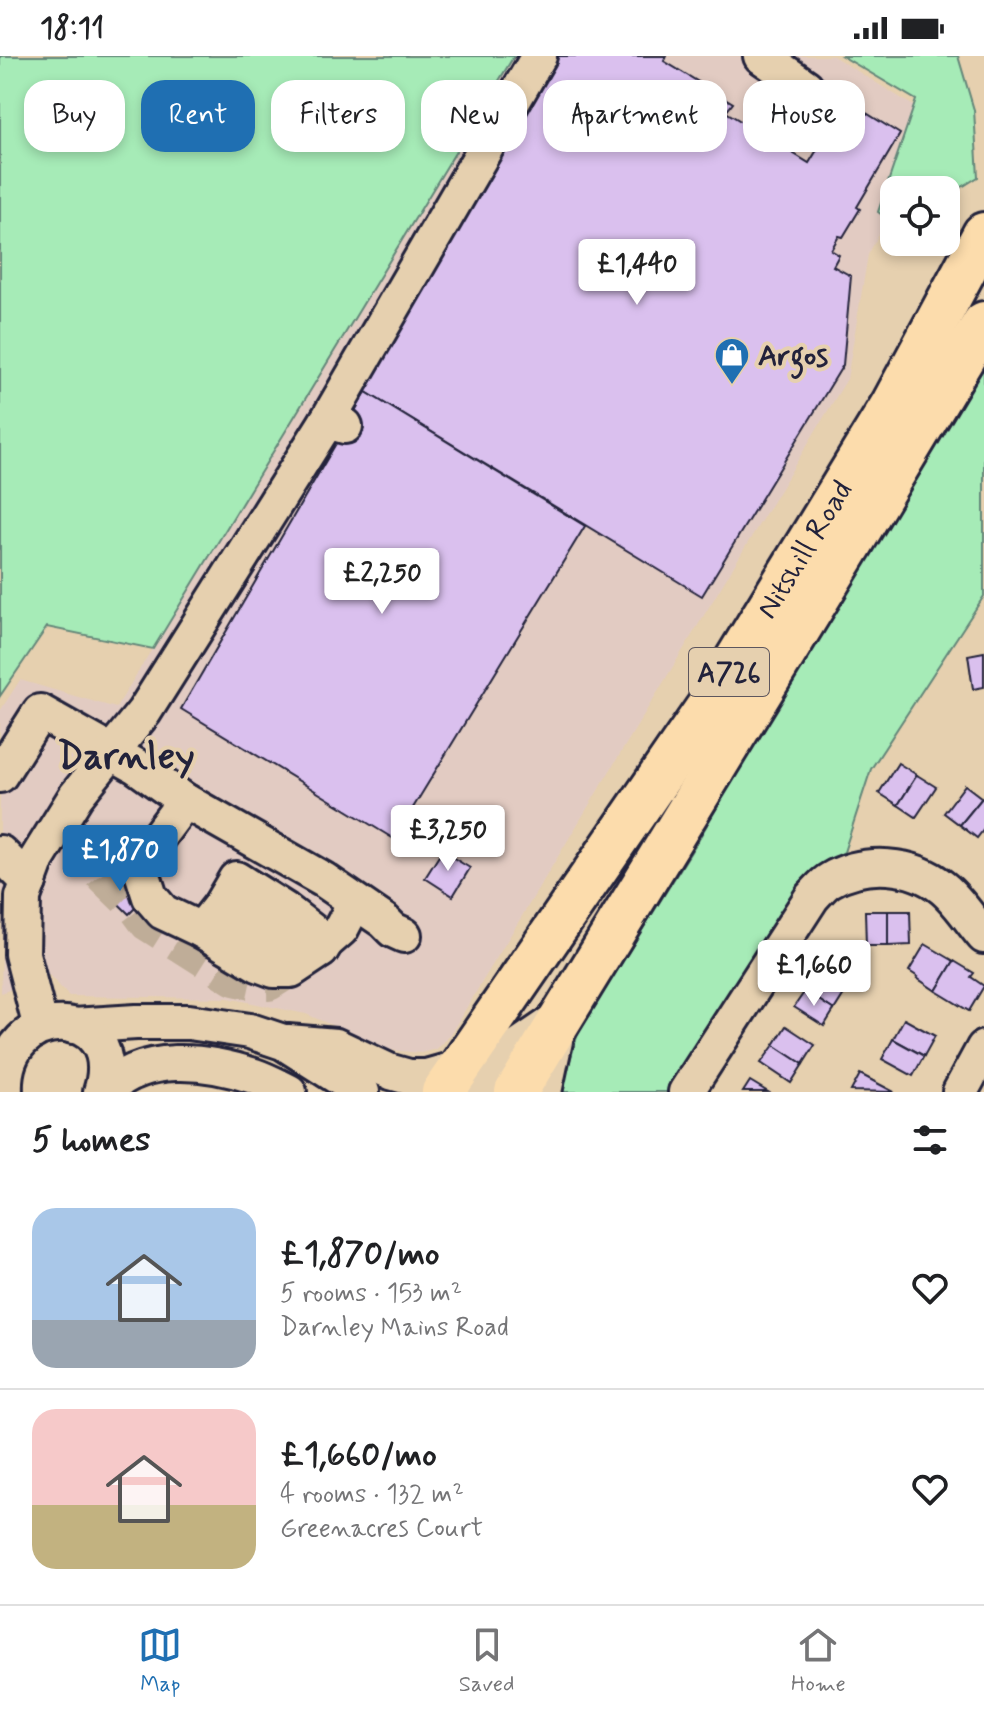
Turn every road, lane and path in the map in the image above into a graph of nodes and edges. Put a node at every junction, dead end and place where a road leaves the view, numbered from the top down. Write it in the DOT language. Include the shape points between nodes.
graph roads {
  1 [pos="539,56"];
  2 [pos="761,56"];
  3 [pos="796,80"];
  4 [pos="984,234"];
  5 [pos="984,323"];
  6 [pos="111,751"];
  7 [pos="0,775"];
  8 [pos="185,801"];
  9 [pos="0,853"];
  10 [pos="29,882"];
  11 [pos="355,902"];
  12 [pos="211,918"];
  13 [pos="404,935"];
  14 [pos="984,936"];
  15 [pos="323,946"];
  16 [pos="561,1017"];
  17 [pos="57,1025"];
  18 [pos="283,1042"];
  19 [pos="984,1048"];
  20 [pos="3,1071"];
  21 [pos="462,1084"];
  22 [pos="103,1092"];
  23 [pos="289,1092"];
  24 [pos="362,1092"];
  25 [pos="516,1092"];
  26 [pos="544,1092"];
  27 [pos="686,1092"];
  28 [pos="960,1092"];
  1 -- 6 [label="street" via="336,423 144,712"];
  2 -- 3 [label="street"];
  4 -- 21 [label="main road, Nitshill Road / A726" via="892,405 707,708"];
  5 -- 16 [label="main road, Nitshill Road / A726"];
  6 -- 7 [label="street" via="40,712"];
  6 -- 8 [label="street"];
  6 -- 10 [label="street" via="76,796 37,859"];
  8 -- 11 [label="street"];
  8 -- 12 [label="street" via="149,849 141,869 150,897 163,912"];
  9 -- 10 [label="street"];
  10 -- 17 [label="street" via="23,897 22,954"];
  11 -- 13 [label="street"];
  11 -- 15 [label="street" via="341,929"];
  12 -- 15 [label="street" via="258,964 274,970 291,970"];
  12 -- 15 [label="street" via="236,879 285,910"];
  14 -- 27 [label="street" via="934,882 900,868 844,873 812,897"];
  16 -- 21 [label="street"];
  16 -- 25 [label="main road, Nitshill Road / A726"];
  16 -- 26 [label="street"];
  17 -- 18 [label="street" via="189,1022"];
  17 -- 20 [label="street" via="24,1031 12,1043"];
  17 -- 22 [label="street" via="87,1035 98,1049 104,1065"];
  18 -- 21 [label="street" via="336,1046 391,1072"];
  18 -- 24 [label="street"];
  19 -- 28 [label="street"];
  22 -- 23 [label="street" via="116,1079 147,1066 175,1063 255,1076"];
}
